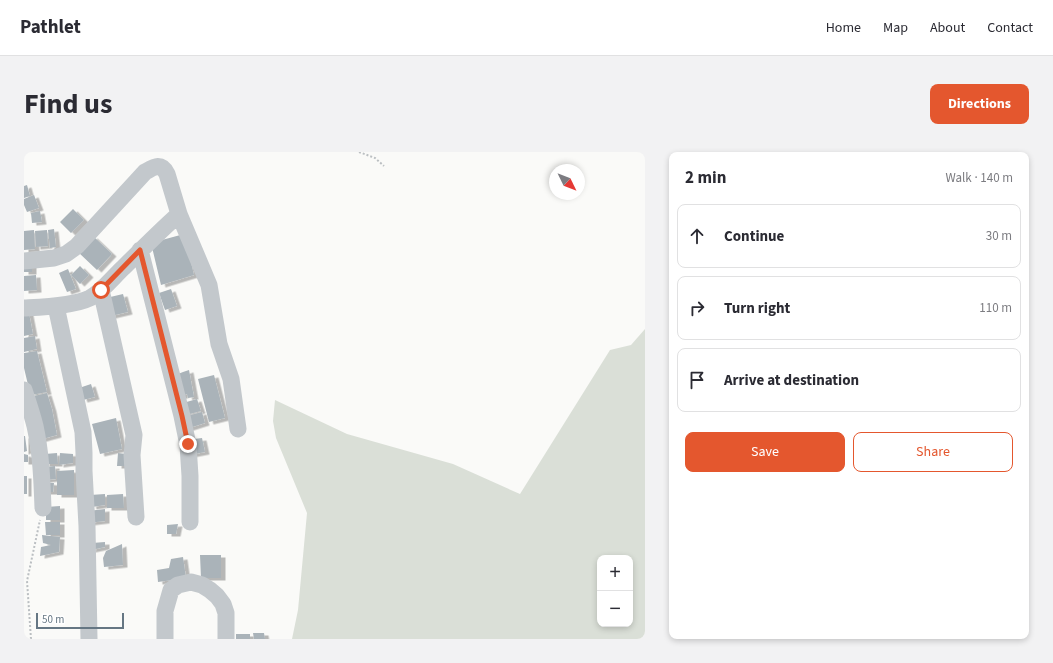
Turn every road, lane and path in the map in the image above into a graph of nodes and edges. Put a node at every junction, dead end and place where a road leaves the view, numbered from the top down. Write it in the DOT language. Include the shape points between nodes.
graph roads {
  1 [pos="360,152"];
  2 [pos="384,166"];
  3 [pos="179,214"];
  4 [pos="140,250"];
  5 [pos="24,261"];
  6 [pos="101,290"];
  7 [pos="56,306"];
  8 [pos="24,308"];
  9 [pos="24,390"];
  10 [pos="238,429"];
  11 [pos="43,508"];
  12 [pos="136,518"];
  13 [pos="190,522"];
  14 [pos="30,639"];
  15 [pos="89,639"];
  16 [pos="165,639"];
  17 [pos="226,639"];
  1 -- 2 [label="path" via="375,158"];
  3 -- 4 [label="street"];
  3 -- 5 [label="street" via="167,174 164,169 154,167 145,172 77,246 66,254"];
  3 -- 10 [label="street" via="209,285 219,344 231,379"];
  4 -- 6 [label="street"];
  4 -- 13 [label="street" via="188,444"];
  6 -- 7 [label="street" via="90,298"];
  6 -- 12 [label="street" via="134,435 132,455"];
  7 -- 8 [label="street"];
  7 -- 15 [label="street" via="83,432"];
  9 -- 11 [label="street" via="35,426"];
  11 -- 14 [label="path" via="27,581"];
  16 -- 17 [label="street" via="165,611 171,590 191,582 210,590 223,604 226,613"];
}
